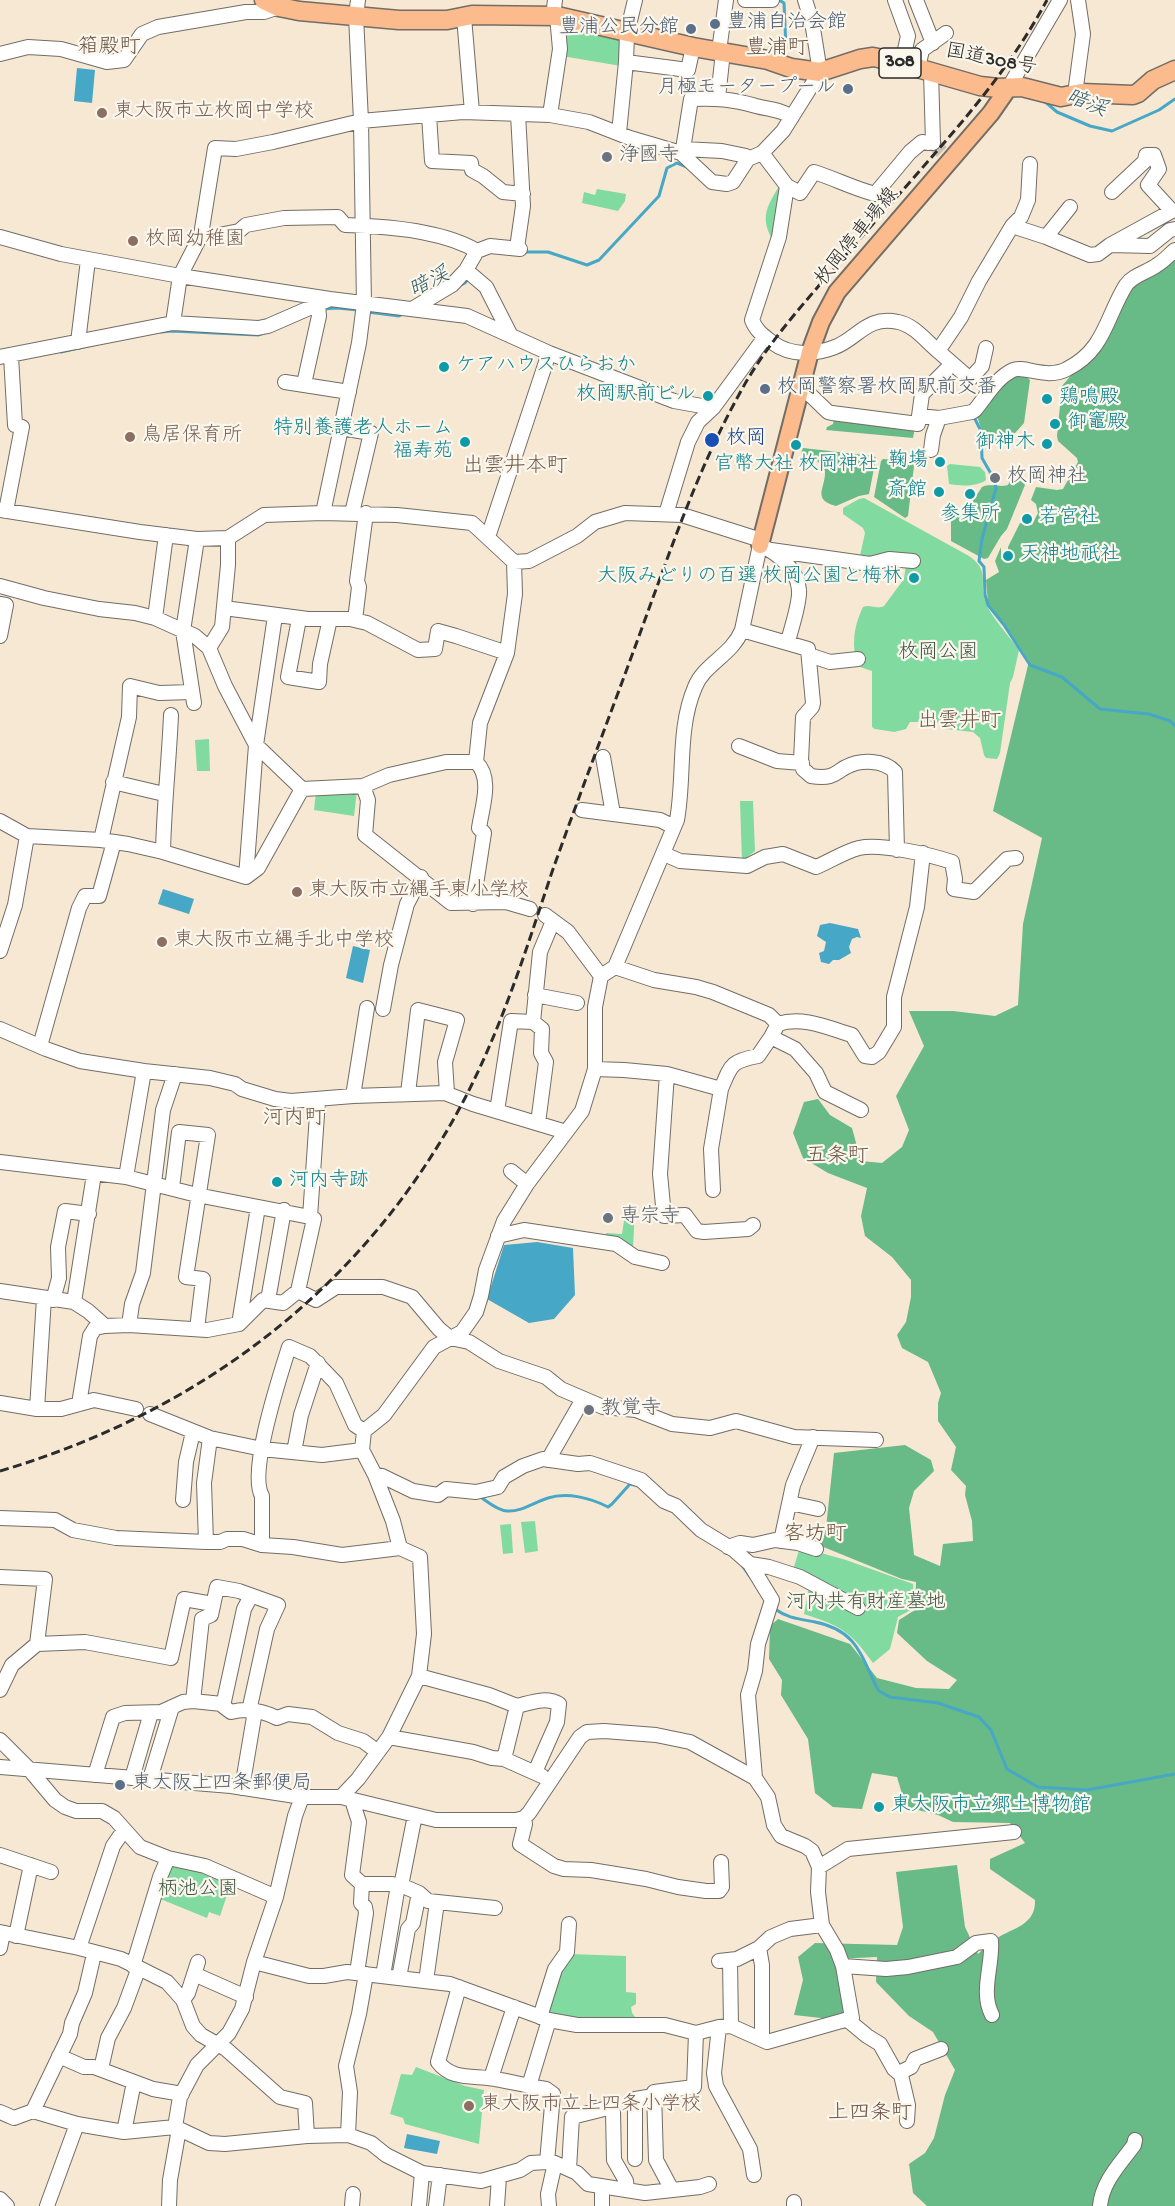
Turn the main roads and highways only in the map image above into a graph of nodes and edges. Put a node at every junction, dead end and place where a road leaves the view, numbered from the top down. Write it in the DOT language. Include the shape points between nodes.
graph roads {
  1 [pos="271,4"];
  2 [pos="357,8"];
  3 [pos="555,11"];
  4 [pos="1175,70"];
  5 [pos="1010,87"];
  6 [pos="764,545"];
  1 -- 2 [label="highway, 国道308号 / 308"];
  2 -- 3 [label="highway, 国道308号 / 308" via="437,20"];
  3 -- 5 [label="highway, 国道308号 / 308" via="627,33 768,60 791,68 820,72 873,57 980,86"];
  4 -- 5 [label="highway, 国道308号 / 308" via="1133,95 1061,97"];
  5 -- 6 [label="main road, 枚岡停車場線" via="991,113 940,148 837,292 821,321 801,386"];
}
